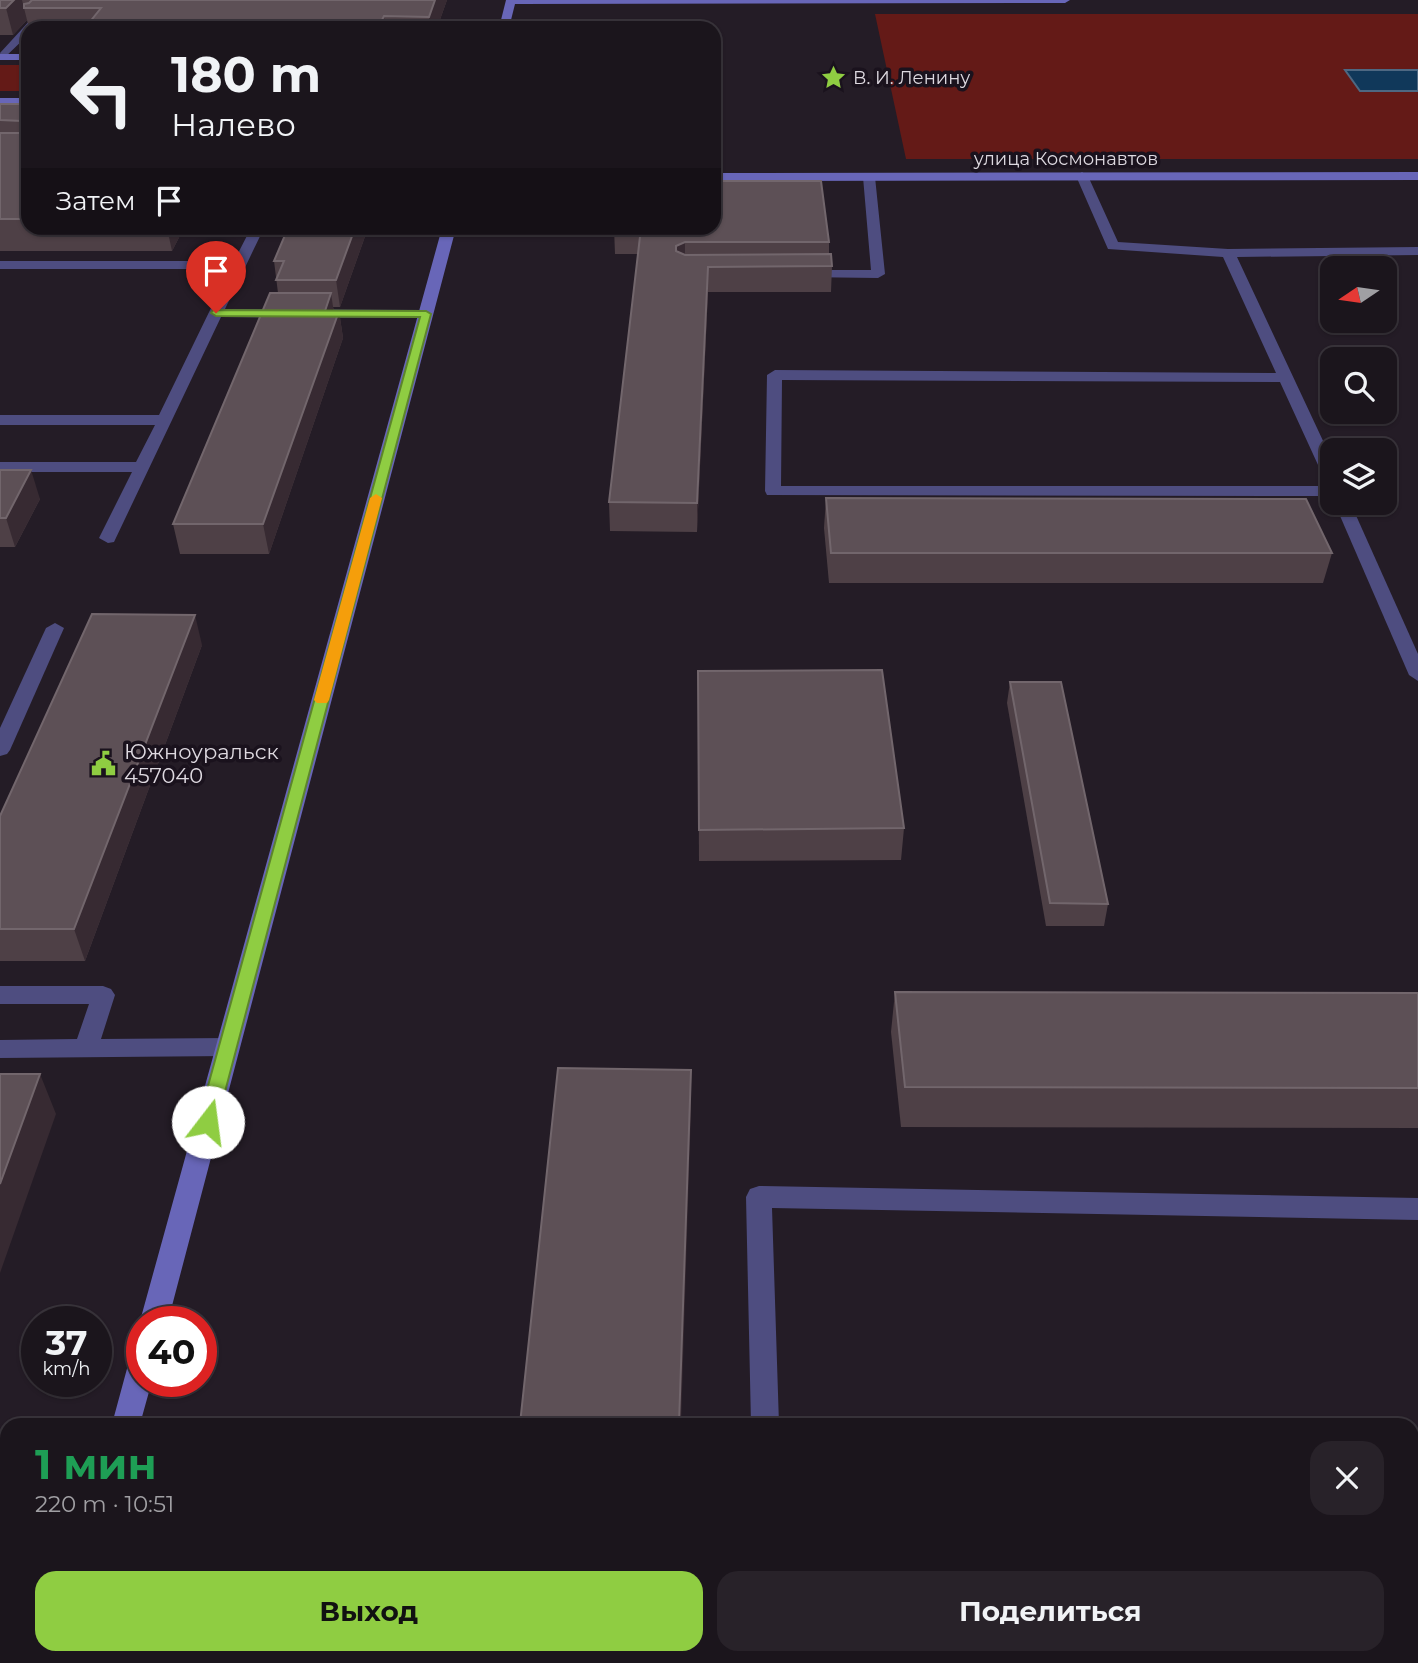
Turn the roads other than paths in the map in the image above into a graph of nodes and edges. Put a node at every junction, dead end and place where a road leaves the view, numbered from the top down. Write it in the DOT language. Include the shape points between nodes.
graph roads {
  1 [pos="974,0"];
  2 [pos="1066,0"];
  3 [pos="511,1"];
  4 [pos="0,14"];
  5 [pos="37,21"];
  6 [pos="506,21"];
  7 [pos="21,37"];
  8 [pos="1,57"];
  9 [pos="21,57"];
  10 [pos="1082,176"];
  11 [pos="1418,176"];
  12 [pos="721,177"];
  13 [pos="869,177"];
  14 [pos="254,235"];
  15 [pos="447,235"];
  16 [pos="1418,251"];
  17 [pos="1228,253"];
  18 [pos="0,265"];
  19 [pos="239,265"];
  20 [pos="795,274"];
  21 [pos="216,313"];
  22 [pos="426,314"];
  23 [pos="1286,378"];
  24 [pos="0,420"];
  25 [pos="165,420"];
  26 [pos="1320,452"];
  27 [pos="0,467"];
  28 [pos="143,467"];
  29 [pos="1320,491"];
  30 [pos="1348,515"];
  31 [pos="108,538"];
  32 [pos="55,628"];
  33 [pos="1418,675"];
  34 [pos="0,751"];
  35 [pos="0,995"];
  36 [pos="228,1047"];
  37 [pos="86,1048"];
  38 [pos="0,1049"];
  39 [pos="1418,1209"];
  40 [pos="158,1306"];
  41 [pos="133,1397"];
  42 [pos="128,1418"];
  43 [pos="765,1418"];
  1 -- 2 [label="street"];
  1 -- 3 [label="street"];
  3 -- 6 [label="street"];
  4 -- 5 [label="lane" via="47,11"];
  7 -- 8 [label="lane"];
  8 -- 9 [label="street"];
  10 -- 11 [label="street, улица Космонавтов"];
  10 -- 13 [label="street, улица Космонавтов"];
  10 -- 17 [label="lane" via="1113,246"];
  12 -- 13 [label="street, улица Космонавтов"];
  13 -- 20 [label="lane" via="878,274"];
  14 -- 19 [label="lane"];
  15 -- 22 [label="street"];
  16 -- 17 [label="lane"];
  17 -- 23 [label="lane"];
  18 -- 19 [label="lane"];
  19 -- 21 [label="lane"];
  21 -- 22 [label="lane"];
  21 -- 25 [label="lane"];
  22 -- 36 [label="street"];
  23 -- 26 [label="lane"];
  23 -- 29 [label="lane" via="775,376 774,491"];
  24 -- 25 [label="lane"];
  25 -- 28 [label="lane"];
  27 -- 28 [label="lane"];
  28 -- 31 [label="lane"];
  30 -- 33 [label="lane"];
  32 -- 34 [label="lane"];
  35 -- 37 [label="lane" via="103,995"];
  36 -- 37 [label="lane"];
  36 -- 40 [label="street"];
  37 -- 38 [label="lane"];
  39 -- 43 [label="lane" via="759,1197"];
  41 -- 42 [label="street"];
}
